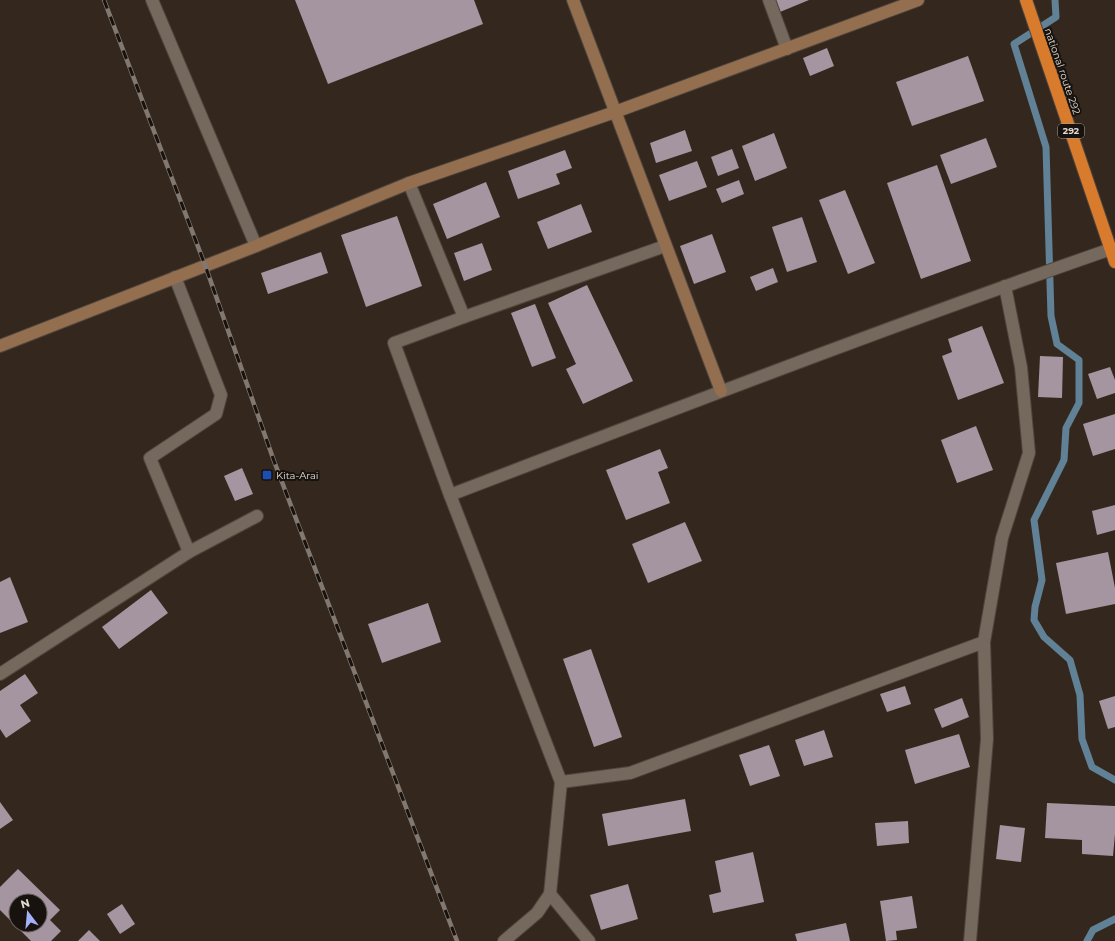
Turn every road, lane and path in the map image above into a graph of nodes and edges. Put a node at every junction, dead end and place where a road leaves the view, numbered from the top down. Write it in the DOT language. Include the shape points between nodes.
graph roads {
  1 [pos="152,0"];
  2 [pos="573,0"];
  3 [pos="769,0"];
  4 [pos="918,0"];
  5 [pos="1026,0"];
  6 [pos="787,49"];
  7 [pos="616,112"];
  8 [pos="409,183"];
  9 [pos="256,246"];
  10 [pos="665,246"];
  11 [pos="1113,248"];
  12 [pos="1115,262"];
  13 [pos="175,277"];
  14 [pos="1005,286"];
  15 [pos="464,317"];
  16 [pos="0,346"];
  17 [pos="721,391"];
  18 [pos="450,495"];
  19 [pos="257,516"];
  20 [pos="189,552"];
  21 [pos="984,642"];
  22 [pos="0,674"];
  23 [pos="560,782"];
  24 [pos="550,894"];
  25 [pos="504,941"];
  26 [pos="589,941"];
  27 [pos="970,941"];
  1 -- 9 [label="street"];
  2 -- 7 [label="street"];
  3 -- 6 [label="street"];
  4 -- 6 [label="street"];
  5 -- 11 [label="highway, national route 292 / 292"];
  6 -- 7 [label="street"];
  7 -- 8 [label="street"];
  7 -- 10 [label="street"];
  8 -- 9 [label="street"];
  8 -- 15 [label="street"];
  9 -- 13 [label="street"];
  10 -- 15 [label="street"];
  10 -- 17 [label="street"];
  11 -- 12 [label="highway, national route 292 / 292"];
  11 -- 14 [label="street"];
  13 -- 16 [label="street"];
  13 -- 20 [label="street" via="221,395 216,414 150,458"];
  14 -- 17 [label="street"];
  14 -- 21 [label="street" via="1022,367 1029,453 1002,538"];
  15 -- 18 [label="street" via="394,343"];
  17 -- 18 [label="street"];
  18 -- 23 [label="street"];
  19 -- 20 [label="street"];
  20 -- 22 [label="street"];
  21 -- 23 [label="street" via="630,774"];
  21 -- 27 [label="street" via="987,739"];
  23 -- 24 [label="street"];
  24 -- 25 [label="street" via="537,913"];
  24 -- 26 [label="street"];
}
